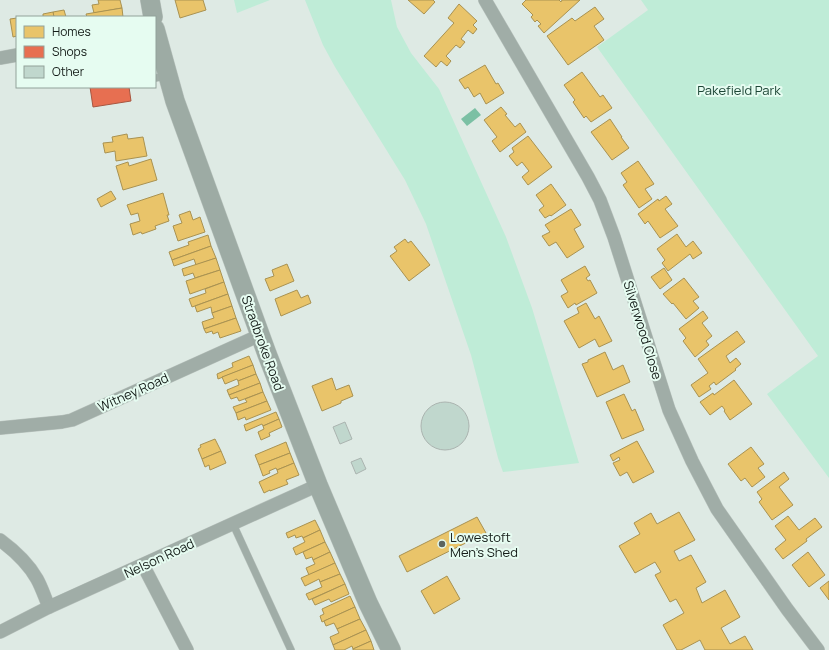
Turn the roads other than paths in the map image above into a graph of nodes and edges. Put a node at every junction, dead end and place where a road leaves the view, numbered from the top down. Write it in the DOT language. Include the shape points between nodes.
graph roads {
  1 [pos="150,0"];
  2 [pos="485,0"];
  3 [pos="153,16"];
  4 [pos="156,37"];
  5 [pos="16,55"];
  6 [pos="0,58"];
  7 [pos="162,77"];
  8 [pos="260,335"];
  9 [pos="0,428"];
  10 [pos="318,485"];
  11 [pos="233,524"];
  12 [pos="0,540"];
  13 [pos="143,565"];
  14 [pos="49,608"];
  15 [pos="0,632"];
  16 [pos="187,650"];
  17 [pos="291,650"];
  18 [pos="391,650"];
  19 [pos="818,650"];
  1 -- 3 [label="main road"];
  2 -- 19 [label="street, Silverwood Close" via="600,200 669,410 692,461 717,509"];
  4 -- 7 [label="main road, Stradbroke Road"];
  5 -- 6 [label="street"];
  7 -- 8 [label="main road, Stradbroke Road" via="175,100"];
  8 -- 9 [label="street, Witney Road" via="72,420"];
  8 -- 10 [label="main road, Stradbroke Road"];
  10 -- 11 [label="street, Nelson Road"];
  10 -- 18 [label="main road, Stradbroke Road" via="368,603"];
  11 -- 13 [label="street, Nelson Road"];
  11 -- 17 [label="lane"];
  12 -- 14 [label="street" via="28,566"];
  13 -- 14 [label="street, Nelson Road"];
  13 -- 16 [label="street"];
  14 -- 15 [label="street, Nelson Road"];
}
